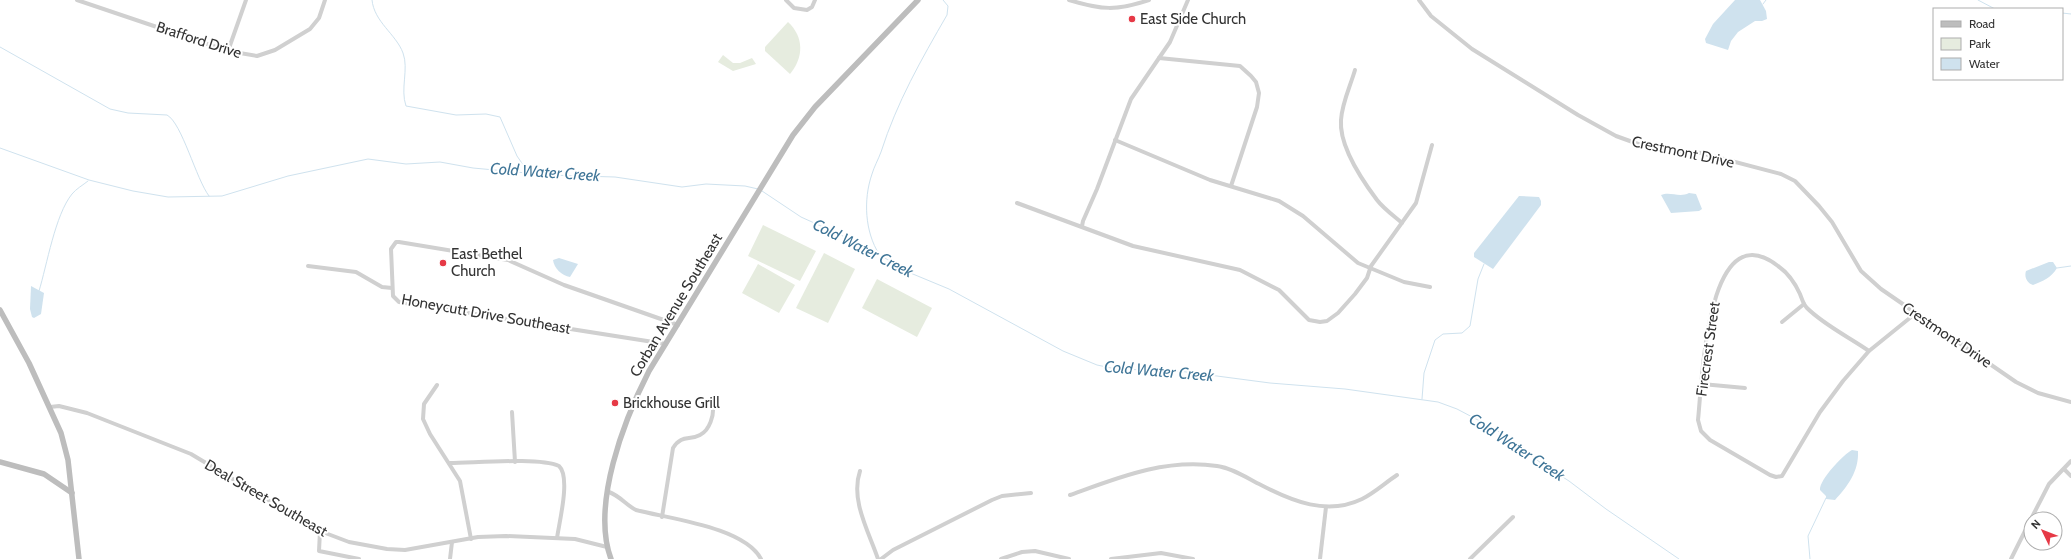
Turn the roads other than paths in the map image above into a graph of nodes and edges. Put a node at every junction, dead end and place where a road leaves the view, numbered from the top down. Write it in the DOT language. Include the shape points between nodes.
graph roads {
  1 [pos="77,0"];
  2 [pos="246,0"];
  3 [pos="325,0"];
  4 [pos="786,0"];
  5 [pos="815,0"];
  6 [pos="918,0"];
  7 [pos="1069,0"];
  8 [pos="1149,0"];
  9 [pos="1188,0"];
  10 [pos="1419,0"];
  11 [pos="228,51"];
  12 [pos="1159,58"];
  13 [pos="1355,70"];
  14 [pos="1115,140"];
  15 [pos="1432,145"];
  16 [pos="1231,186"];
  17 [pos="1017,203"];
  18 [pos="1402,223"];
  19 [pos="1082,226"];
  20 [pos="308,266"];
  21 [pos="1370,269"];
  22 [pos="1430,287"];
  23 [pos="392,288"];
  24 [pos="1804,304"];
  25 [pos="0,310"];
  26 [pos="1916,313"];
  27 [pos="1782,322"];
  28 [pos="678,325"];
  29 [pos="666,344"];
  30 [pos="1869,351"];
  31 [pos="1702,384"];
  32 [pos="437,385"];
  33 [pos="1746,388"];
  34 [pos="2071,402"];
  35 [pos="713,405"];
  36 [pos="50,407"];
  37 [pos="512,412"];
  38 [pos="2071,461"];
  39 [pos="0,462"];
  40 [pos="515,462"];
  41 [pos="450,463"];
  42 [pos="2064,469"];
  43 [pos="860,471"];
  44 [pos="1396,475"];
  45 [pos="2071,476"];
  46 [pos="609,492"];
  47 [pos="72,493"];
  48 [pos="1031,493"];
  49 [pos="1070,495"];
  50 [pos="1326,507"];
  51 [pos="2035,511"];
  52 [pos="662,517"];
  53 [pos="1513,517"];
  54 [pos="320,531"];
  55 [pos="2023,535"];
  56 [pos="557,538"];
  57 [pos="471,539"];
  58 [pos="452,542"];
  59 [pos="607,547"];
  60 [pos="1178,558"];
  61 [pos="79,559"];
  62 [pos="359,559"];
  63 [pos="450,559"];
  64 [pos="611,559"];
  65 [pos="761,559"];
  66 [pos="880,559"];
  67 [pos="1001,559"];
  68 [pos="1069,559"];
  69 [pos="1111,559"];
  70 [pos="1193,559"];
  71 [pos="1320,559"];
  72 [pos="1470,559"];
  73 [pos="2011,559"];
  1 -- 11 [label="street, Brafford Drive"];
  2 -- 11 [label="street"];
  3 -- 11 [label="street, Brafford Drive" via="319,18 310,29 275,50 251,56"];
  4 -- 5 [label="street" via="794,8 807,10 812,7"];
  6 -- 28 [label="main road, Corban Avenue Southeast" via="815,107 793,135"];
  7 -- 8 [label="street" via="1110,9 1128,7"];
  9 -- 12 [label="street" via="1172,39"];
  10 -- 26 [label="street, Crestmont Drive" via="1431,16 1472,49 1616,136 1652,149 1701,153 1781,174 1794,181 1832,222 1861,271 1881,290"];
  12 -- 14 [label="street" via="1131,100"];
  12 -- 16 [label="street" via="1240,66 1256,82 1259,93 1257,107"];
  13 -- 18 [label="street" via="1341,119 1345,147 1377,200"];
  14 -- 16 [label="street" via="1181,169"];
  14 -- 19 [label="street"];
  15 -- 18 [label="street" via="1416,203"];
  16 -- 21 [label="street" via="1272,198 1291,207 1352,258"];
  17 -- 19 [label="street"];
  18 -- 21 [label="street"];
  19 -- 21 [label="street" via="1133,246 1252,274 1279,290 1305,317 1315,322 1327,321 1341,310 1367,278"];
  20 -- 23 [label="street" via="356,272 382,287"];
  21 -- 22 [label="street" via="1404,282"];
  23 -- 28 [label="street, Honeycutt Drive Southeast" via="391,249 396,242 406,242 508,260 571,288"];
  23 -- 29 [label="street, Honeycutt Drive Southeast" via="394,298 402,302"];
  24 -- 27 [label="street"];
  24 -- 30 [label="street, Firecrest Street"];
  24 -- 31 [label="street, Firecrest Street" via="1793,280 1778,265 1756,256 1746,256 1737,260 1719,285 1714,299"];
  25 -- 36 [label="main road"];
  26 -- 30 [label="street"];
  26 -- 34 [label="street, Crestmont Drive" via="2029,390"];
  28 -- 29 [label="main road, Corban Avenue Southeast"];
  29 -- 46 [label="main road, Corban Avenue Southeast" via="649,371 625,422 614,460"];
  30 -- 31 [label="street, Firecrest Street" via="1823,408 1782,476 1776,477 1702,434 1698,420"];
  31 -- 33 [label="street"];
  32 -- 41 [label="street" via="424,404 423,419"];
  35 -- 52 [label="street" via="714,414 703,433 681,439 673,448"];
  36 -- 47 [label="main road" via="64,441"];
  36 -- 54 [label="street, Deal Street Southeast" via="59,406 87,413 190,454"];
  37 -- 40 [label="street"];
  38 -- 42 [label="street"];
  39 -- 47 [label="main road" via="44,474"];
  40 -- 41 [label="street"];
  40 -- 56 [label="street" via="551,463 562,469 564,484"];
  41 -- 57 [label="street" via="462,487"];
  42 -- 45 [label="street"];
  42 -- 51 [label="street" via="2050,484"];
  43 -- 66 [label="street" via="857,479 859,503"];
  44 -- 50 [label="street" via="1362,499"];
  46 -- 52 [label="street" via="618,496 629,507"];
  46 -- 59 [label="main road, Corban Avenue Southeast" via="605,527"];
  47 -- 61 [label="main road"];
  48 -- 66 [label="street" via="1002,496 992,500"];
  49 -- 50 [label="street" via="1142,470 1208,465 1226,468 1293,501"];
  50 -- 71 [label="street"];
  52 -- 65 [label="street" via="719,530 753,548"];
  53 -- 72 [label="street"];
  54 -- 58 [label="street, Deal Street Southeast" via="349,542 387,549 424,548"];
  54 -- 62 [label="street" via="319,551"];
  55 -- 73 [label="street"];
  56 -- 57 [label="street, Deal Street Southeast" via="506,536"];
  56 -- 59 [label="street, Deal Street Southeast" via="575,539"];
  57 -- 58 [label="street, Deal Street Southeast"];
  58 -- 63 [label="street"];
  59 -- 64 [label="main road, Corban Avenue Southeast"];
  60 -- 69 [label="street" via="1154,553"];
  60 -- 70 [label="street"];
  67 -- 68 [label="street" via="1022,552 1035,551"];
}
